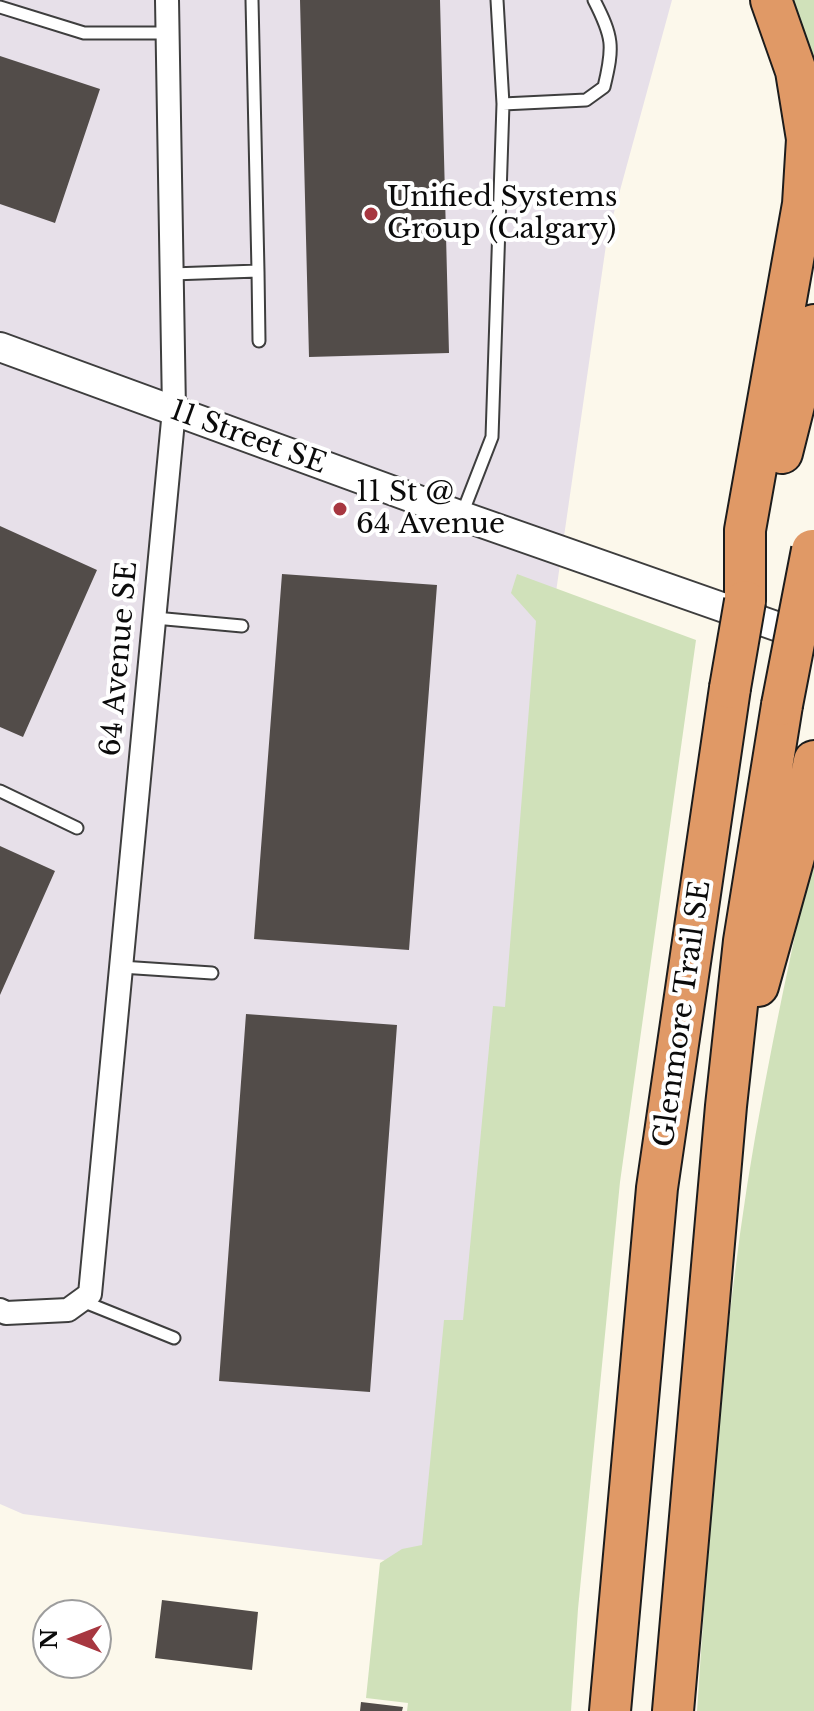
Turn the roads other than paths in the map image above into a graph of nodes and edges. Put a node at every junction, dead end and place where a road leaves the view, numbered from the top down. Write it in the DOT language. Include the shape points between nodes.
graph roads {
  1 [pos="167,0"];
  2 [pos="252,0"];
  3 [pos="497,0"];
  4 [pos="594,0"];
  5 [pos="771,0"];
  6 [pos="0,7"];
  7 [pos="168,33"];
  8 [pos="503,104"];
  9 [pos="258,271"];
  10 [pos="172,274"];
  11 [pos="814,325"];
  12 [pos="259,341"];
  13 [pos="0,347"];
  14 [pos="174,410"];
  15 [pos="462,516"];
  16 [pos="753,532"];
  17 [pos="813,547"];
  18 [pos="155,618"];
  19 [pos="242,626"];
  20 [pos="814,639"];
  21 [pos="814,761"];
  22 [pos="0,791"];
  23 [pos="77,828"];
  24 [pos="121,967"];
  25 [pos="212,973"];
  26 [pos="726,1106"];
  27 [pos="75,1305"];
  28 [pos="0,1310"];
  29 [pos="174,1338"];
  30 [pos="610,1711"];
  31 [pos="673,1711"];
  1 -- 7 [label="street, 64 Avenue SE"];
  2 -- 9 [label="lane"];
  3 -- 8 [label="lane"];
  4 -- 8 [label="lane" via="609,30 611,59 604,87 586,100"];
  5 -- 16 [label="highway" via="796,71 807,139 803,204"];
  6 -- 7 [label="lane" via="84,33"];
  7 -- 10 [label="street, 64 Avenue SE"];
  8 -- 15 [label="lane" via="492,437"];
  9 -- 10 [label="lane"];
  9 -- 12 [label="lane"];
  10 -- 14 [label="street, 64 Avenue SE"];
  11 -- 16 [label="highway"];
  13 -- 14 [label="street, 11 Street SE"];
  14 -- 15 [label="street, 11 Street SE"];
  14 -- 18 [label="street, 64 Avenue SE"];
  15 -- 20 [label="street, 11 Street SE"];
  16 -- 30 [label="highway, Glenmore Trail SE, bridge" via="657,1188"];
  17 -- 26 [label="highway, Glenmore Trail SE, bridge" via="744,941"];
  18 -- 19 [label="lane"];
  18 -- 24 [label="street, 64 Avenue SE"];
  21 -- 26 [label="highway" via="797,846"];
  22 -- 23 [label="lane"];
  24 -- 25 [label="lane"];
  24 -- 27 [label="street, 64 Avenue SE" via="90,1294"];
  26 -- 31 [label="highway, Glenmore Trail SE"];
  27 -- 28 [label="street"];
  27 -- 29 [label="lane"];
}
